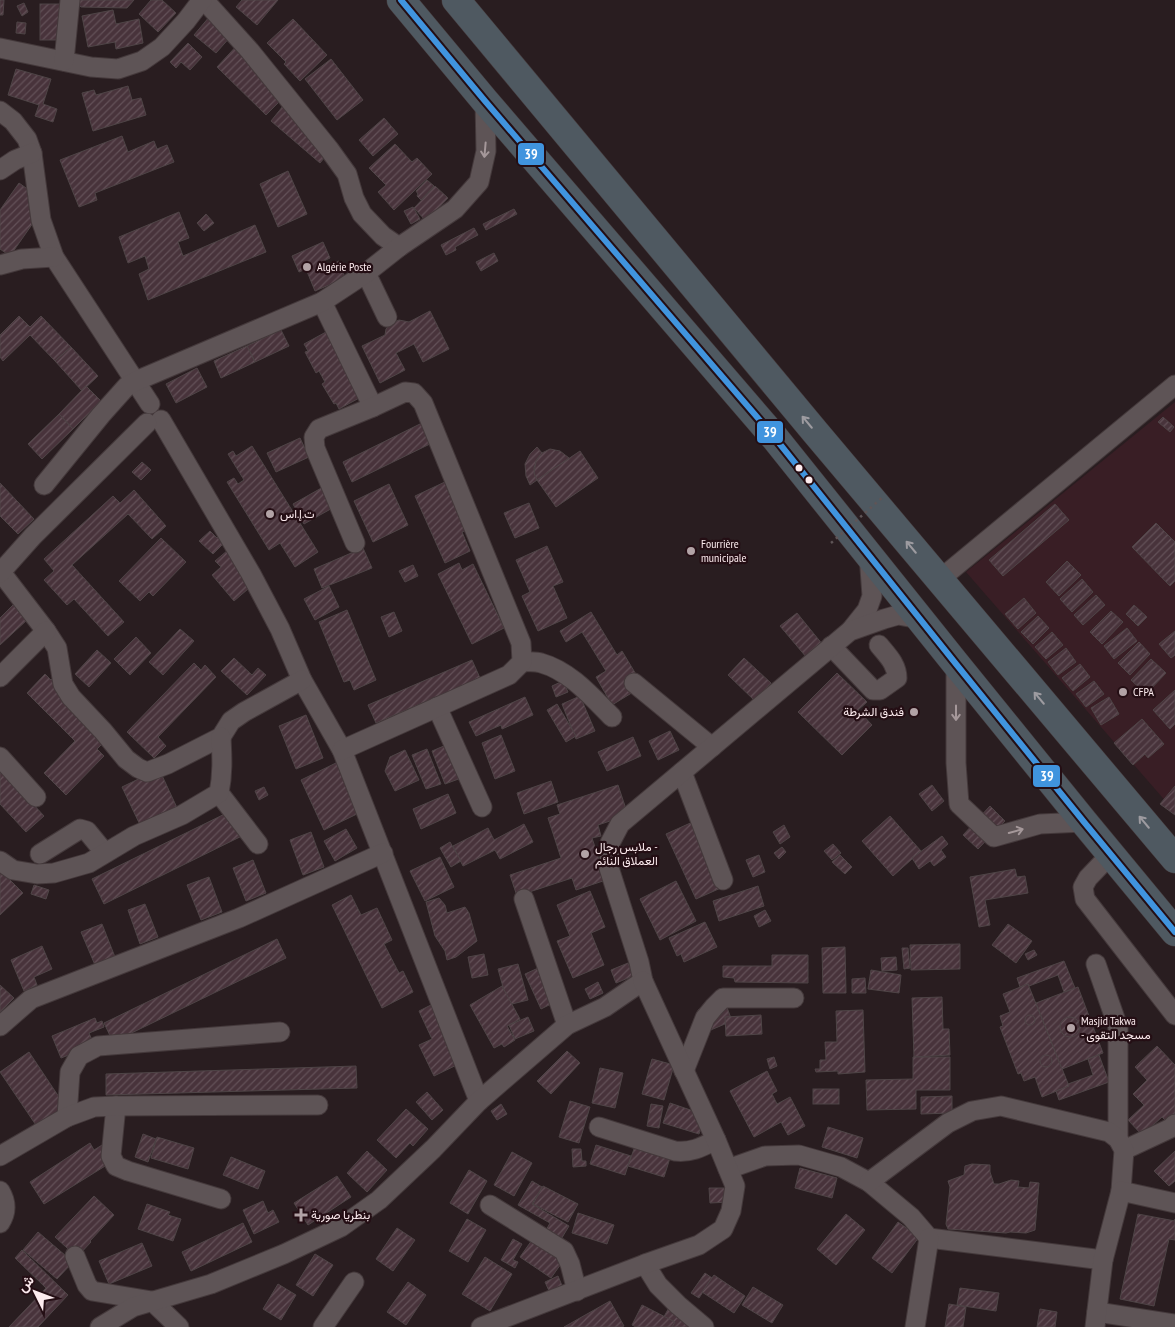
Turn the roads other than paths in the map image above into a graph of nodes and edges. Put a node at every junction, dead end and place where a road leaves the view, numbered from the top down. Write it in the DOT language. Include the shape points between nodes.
graph roads {
  1 [pos="70,0"];
  2 [pos="203,0"];
  3 [pos="401,0"];
  4 [pos="456,0"];
  5 [pos="0,48"];
  6 [pos="64,61"];
  7 [pos="485,101"];
  8 [pos="0,111"];
  9 [pos="32,153"];
  10 [pos="0,170"];
  11 [pos="399,247"];
  12 [pos="54,257"];
  13 [pos="0,265"];
  14 [pos="366,273"];
  15 [pos="322,302"];
  16 [pos="387,317"];
  17 [pos="136,381"];
  18 [pos="1175,385"];
  19 [pos="373,407"];
  20 [pos="154,422"];
  21 [pos="44,485"];
  22 [pos="355,543"];
  23 [pos="869,555"];
  24 [pos="0,572"];
  25 [pos="939,580"];
  26 [pos="920,619"];
  27 [pos="46,631"];
  28 [pos="850,631"];
  29 [pos="879,645"];
  30 [pos="832,646"];
  31 [pos="522,662"];
  32 [pos="956,664"];
  33 [pos="0,676"];
  34 [pos="302,680"];
  35 [pos="634,683"];
  36 [pos="437,707"];
  37 [pos="612,717"];
  38 [pos="221,737"];
  39 [pos="712,747"];
  40 [pos="342,750"];
  41 [pos="0,757"];
  42 [pos="682,772"];
  43 [pos="219,793"];
  44 [pos="36,797"];
  45 [pos="482,807"];
  46 [pos="1084,822"];
  47 [pos="258,844"];
  48 [pos="105,853"];
  49 [pos="383,853"];
  50 [pos="40,854"];
  51 [pos="1111,854"];
  52 [pos="1175,859"];
  53 [pos="0,861"];
  54 [pos="723,880"];
  55 [pos="524,899"];
  56 [pos="1175,932"];
  57 [pos="1096,964"];
  58 [pos="643,981"];
  59 [pos="794,998"];
  60 [pos="1175,1015"];
  61 [pos="567,1025"];
  62 [pos="0,1026"];
  63 [pos="280,1032"];
  64 [pos="684,1071"];
  65 [pos="479,1101"];
  66 [pos="318,1105"];
  67 [pos="116,1106"];
  68 [pos="66,1117"];
  69 [pos="1175,1124"];
  70 [pos="599,1127"];
  71 [pos="716,1140"];
  72 [pos="1121,1145"];
  73 [pos="0,1156"];
  74 [pos="728,1169"];
  75 [pos="869,1182"];
  76 [pos="0,1191"];
  77 [pos="1121,1191"];
  78 [pos="221,1200"];
  79 [pos="1175,1203"];
  80 [pos="490,1205"];
  81 [pos="0,1223"];
  82 [pos="929,1238"];
  83 [pos="75,1256"];
  84 [pos="1103,1260"];
  85 [pos="645,1264"];
  86 [pos="354,1282"];
  87 [pos="577,1291"];
  88 [pos="152,1301"];
  89 [pos="1096,1319"];
  90 [pos="1175,1324"];
  91 [pos="100,1327"];
  92 [pos="179,1327"];
  93 [pos="323,1327"];
  94 [pos="481,1327"];
  95 [pos="704,1327"];
  96 [pos="914,1327"];
  1 -- 6 [label="street"];
  2 -- 6 [label="street" via="162,46 142,61 118,68"];
  2 -- 11 [label="street" via="250,51 329,148 347,174 362,214"];
  3 -- 7 [label="highway"];
  25 -- 4 [label="highway, one-way"];
  5 -- 6 [label="street"];
  7 -- 11 [label="street, one-way" via="486,151 479,182 455,209"];
  7 -- 23 [label="highway" via="775,438"];
  8 -- 9 [label="street" via="27,139"];
  9 -- 10 [label="street"];
  9 -- 12 [label="street" via="41,220"];
  11 -- 14 [label="street"];
  12 -- 13 [label="street" via="22,259"];
  12 -- 17 [label="street"];
  14 -- 15 [label="street"];
  14 -- 16 [label="street"];
  15 -- 17 [label="street"];
  15 -- 19 [label="street"];
  17 -- 20 [label="street" via="150,404 162,408 163,414"];
  17 -- 21 [label="street" via="127,386 101,415"];
  18 -- 25 [label="street"];
  19 -- 22 [label="street" via="319,429 314,437 315,448"];
  19 -- 31 [label="street" via="405,392 414,394 423,403 521,643"];
  20 -- 24 [label="street" via="33,536"];
  20 -- 34 [label="street" via="188,465 251,574"];
  23 -- 26 [label="highway"];
  23 -- 28 [label="street" via="872,596 867,610"];
  24 -- 27 [label="street"];
  52 -- 25 [label="highway, one-way"];
  26 -- 28 [label="street" via="898,615"];
  26 -- 32 [label="highway"];
  27 -- 33 [label="street"];
  27 -- 38 [label="street" via="57,648 63,684 71,697 126,759 138,768 147,772 157,769"];
  28 -- 30 [label="street"];
  29 -- 30 [label="street" via="897,671 897,678 880,690 873,690"];
  30 -- 39 [label="street"];
  31 -- 36 [label="street" via="509,675"];
  31 -- 37 [label="street" via="540,662 557,668"];
  32 -- 46 [label="highway"];
  32 -- 46 [label="street, one-way" via="959,804 994,837 1040,824"];
  34 -- 38 [label="street" via="231,721"];
  34 -- 40 [label="street"];
  35 -- 39 [label="street"];
  36 -- 40 [label="street"];
  36 -- 45 [label="street"];
  38 -- 43 [label="street"];
  39 -- 42 [label="street"];
  40 -- 49 [label="street"];
  41 -- 44 [label="street"];
  42 -- 54 [label="street"];
  42 -- 58 [label="street" via="620,824 610,843 608,868"];
  43 -- 47 [label="street"];
  43 -- 48 [label="street"];
  46 -- 51 [label="highway"];
  48 -- 50 [label="street" via="87,831 80,829"];
  48 -- 53 [label="street" via="89,863 54,873 13,870"];
  49 -- 62 [label="street" via="239,918 31,999"];
  49 -- 65 [label="street"];
  51 -- 56 [label="highway"];
  51 -- 60 [label="street" via="1085,883 1085,899"];
  55 -- 61 [label="street"];
  57 -- 72 [label="street" via="1118,1027"];
  58 -- 61 [label="street" via="605,1006"];
  58 -- 64 [label="street"];
  59 -- 64 [label="street" via="723,998 706,1018"];
  61 -- 65 [label="street"];
  63 -- 68 [label="street" via="98,1046 79,1056 70,1072"];
  64 -- 71 [label="street"];
  65 -- 88 [label="street" via="379,1200 341,1226 211,1284"];
  66 -- 67 [label="street"];
  67 -- 68 [label="street" via="94,1107"];
  67 -- 78 [label="street" via="111,1156 116,1166"];
  68 -- 73 [label="street"];
  69 -- 72 [label="street"];
  70 -- 71 [label="street" via="675,1152 698,1149"];
  71 -- 74 [label="street"];
  72 -- 75 [label="street" via="1109,1132 1001,1106 972,1111 948,1123"];
  72 -- 77 [label="street"];
  74 -- 75 [label="street" via="765,1156 799,1155 841,1168"];
  74 -- 85 [label="street" via="735,1186 731,1211 723,1229 699,1245"];
  75 -- 82 [label="street" via="911,1217"];
  76 -- 81 [label="street" via="6,1200"];
  77 -- 79 [label="street"];
  77 -- 84 [label="street"];
  80 -- 87 [label="street" via="564,1252"];
  82 -- 84 [label="street"];
  82 -- 96 [label="street"];
  83 -- 88 [label="street" via="92,1291"];
  84 -- 89 [label="street"];
  85 -- 87 [label="street"];
  85 -- 95 [label="street" via="658,1285"];
  86 -- 93 [label="street"];
  87 -- 94 [label="street"];
  88 -- 91 [label="street" via="134,1307"];
  88 -- 92 [label="street"];
  89 -- 90 [label="street"];
}
